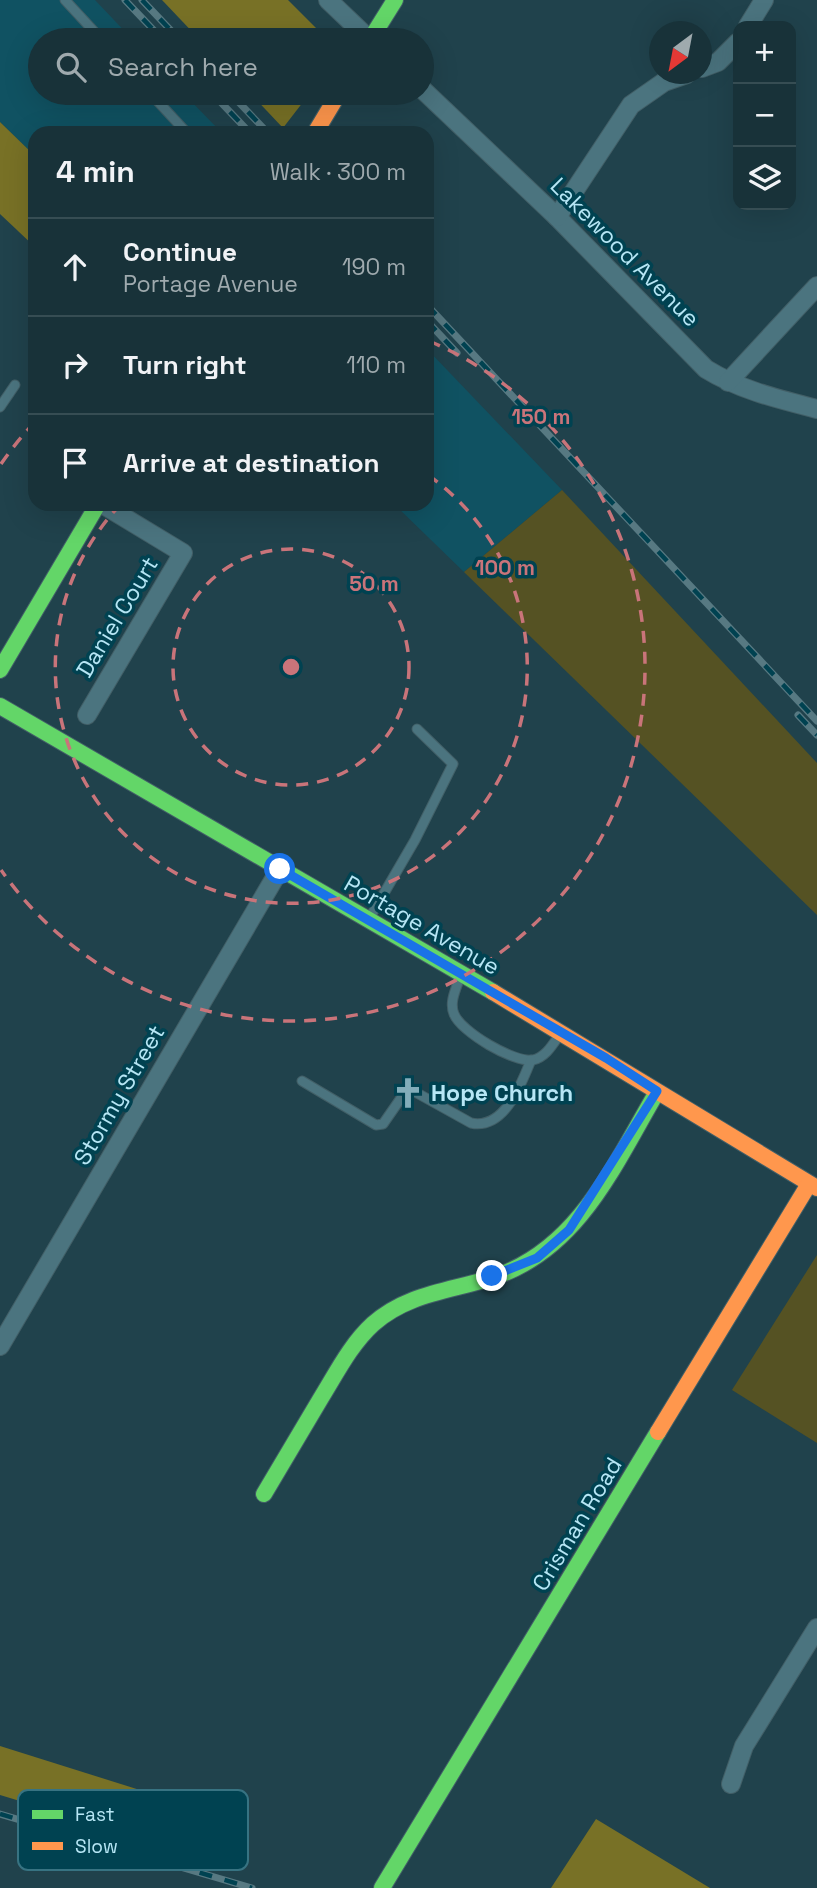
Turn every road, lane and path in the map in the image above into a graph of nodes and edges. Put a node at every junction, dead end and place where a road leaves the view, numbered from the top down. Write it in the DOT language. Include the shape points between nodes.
graph roads {
  1 [pos="65,0"];
  2 [pos="328,0"];
  3 [pos="395,0"];
  4 [pos="764,0"];
  5 [pos="751,21"];
  6 [pos="91,28"];
  7 [pos="357,28"];
  8 [pos="378,28"];
  9 [pos="733,46"];
  10 [pos="712,64"];
  11 [pos="661,84"];
  12 [pos="434,100"];
  13 [pos="161,105"];
  14 [pos="332,105"];
  15 [pos="181,126"];
  16 [pos="319,126"];
  17 [pos="557,217"];
  18 [pos="817,286"];
  19 [pos="728,383"];
  20 [pos="15,385"];
  21 [pos="0,407"];
  22 [pos="817,409"];
  23 [pos="96,511"];
  24 [pos="112,511"];
  25 [pos="0,670"];
  26 [pos="0,706"];
  27 [pos="87,715"];
  28 [pos="417,729"];
  29 [pos="280,869"];
  30 [pos="368,920"];
  31 [pos="461,974"];
  32 [pos="561,1032"];
  33 [pos="531,1060"];
  34 [pos="302,1081"];
  35 [pos="657,1091"];
  36 [pos="813,1186"];
  37 [pos="0,1346"];
  38 [pos="264,1494"];
  39 [pos="817,1628"];
  40 [pos="731,1784"];
  41 [pos="383,1888"];
  1 -- 6 [label="lane"];
  2 -- 7 [label="street"];
  3 -- 8 [label="street"];
  4 -- 5 [label="street"];
  9 -- 10 [label="street"];
  11 -- 17 [label="street" via="631,105"];
  12 -- 17 [label="street, Lakewood Avenue"];
  13 -- 15 [label="lane"];
  14 -- 16 [label="street"];
  17 -- 19 [label="street, Lakewood Avenue" via="706,369"];
  18 -- 19 [label="street"];
  19 -- 22 [label="street, Lakewood Avenue"];
  20 -- 21 [label="lane"];
  23 -- 25 [label="street"];
  24 -- 27 [label="street, Daniel Court" via="184,553"];
  26 -- 29 [label="street, Portage Avenue"];
  28 -- 30 [label="lane" via="453,764"];
  29 -- 30 [label="street, Portage Avenue"];
  29 -- 37 [label="street, Stormy Street"];
  30 -- 31 [label="street, Portage Avenue"];
  31 -- 32 [label="street, Portage Avenue"];
  31 -- 33 [label="lane" via="452,1003 461,1025 512,1057"];
  32 -- 33 [label="lane" via="542,1056"];
  32 -- 35 [label="street, Portage Avenue"];
  33 -- 34 [label="lane" via="518,1092 496,1119 482,1126 408,1088 383,1124 376,1125"];
  35 -- 36 [label="street, Portage Avenue"];
  35 -- 38 [label="street" via="579,1218 552,1247 512,1270 409,1299 368,1328 351,1348"];
  36 -- 41 [label="street, Crisman Road"];
  39 -- 40 [label="street" via="744,1746"];
}
